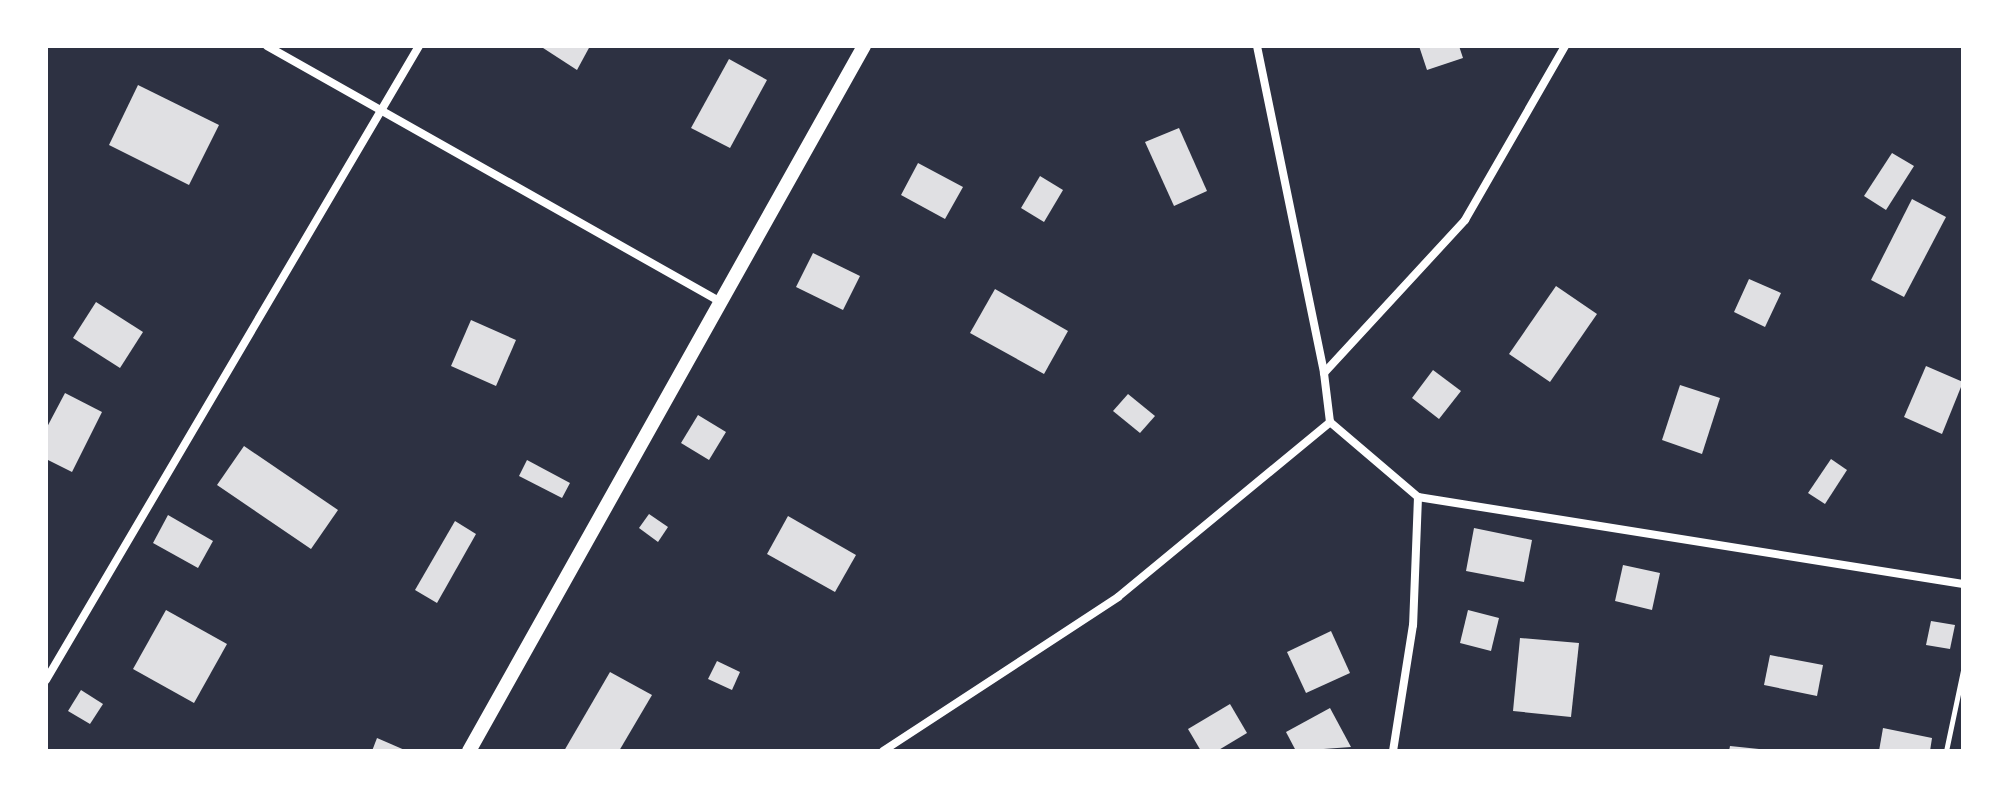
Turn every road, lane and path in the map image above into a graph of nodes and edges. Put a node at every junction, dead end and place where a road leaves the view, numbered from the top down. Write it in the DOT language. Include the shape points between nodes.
graph roads {
  1 [pos="267,46"];
  2 [pos="419,46"];
  3 [pos="864,46"];
  4 [pos="1257,46"];
  5 [pos="1565,46"];
  6 [pos="382,112"];
  7 [pos="719,301"];
  8 [pos="1324,373"];
  9 [pos="1330,422"];
  10 [pos="1418,497"];
  11 [pos="1963,584"];
  12 [pos="1963,670"];
  13 [pos="46,680"];
  14 [pos="469,751"];
  15 [pos="883,751"];
  16 [pos="1393,751"];
  17 [pos="1946,751"];
  1 -- 6 [label="street"];
  2 -- 6 [label="street"];
  3 -- 7 [label="street"];
  4 -- 8 [label="street"];
  5 -- 8 [label="street" via="1465,220"];
  6 -- 7 [label="street"];
  6 -- 13 [label="street"];
  7 -- 14 [label="street"];
  8 -- 9 [label="street"];
  9 -- 10 [label="street"];
  9 -- 15 [label="street" via="1118,597"];
  10 -- 11 [label="street"];
  10 -- 16 [label="street" via="1413,625"];
  12 -- 17 [label="path"];
}
